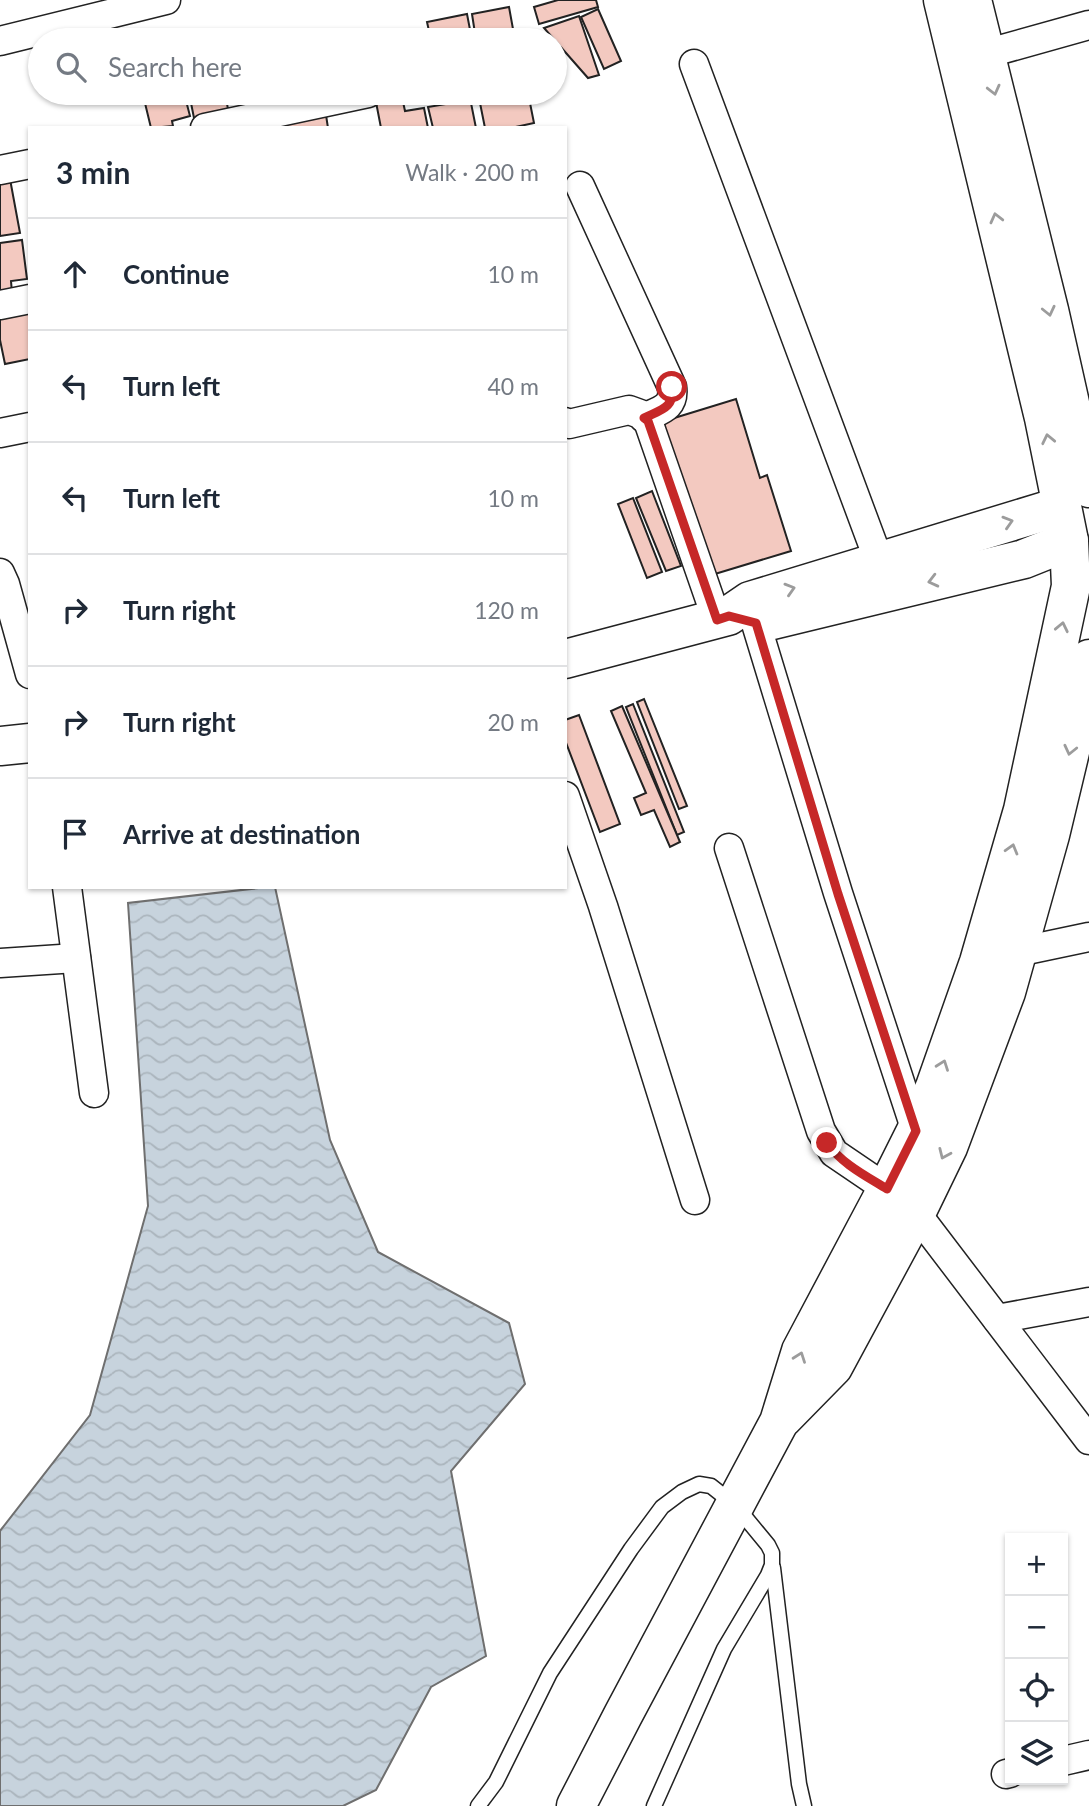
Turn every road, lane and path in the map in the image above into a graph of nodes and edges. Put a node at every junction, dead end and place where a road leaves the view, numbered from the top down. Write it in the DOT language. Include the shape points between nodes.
graph roads {
  1 [pos="166,0"];
  2 [pos="943,0"];
  3 [pos="972,0"];
  4 [pos="1089,25"];
  5 [pos="53,28"];
  6 [pos="28,34"];
  7 [pos="0,41"];
  8 [pos="985,54"];
  9 [pos="694,64"];
  10 [pos="312,105"];
  11 [pos="214,126"];
  12 [pos="28,163"];
  13 [pos="0,170"];
  14 [pos="580,187"];
  15 [pos="28,299"];
  16 [pos="0,305"];
  17 [pos="644,418"];
  18 [pos="567,423"];
  19 [pos="28,427"];
  20 [pos="0,433"];
  21 [pos="1080,512"];
  22 [pos="878,561"];
  23 [pos="0,573"];
  24 [pos="738,615"];
  25 [pos="567,658"];
  26 [pos="1089,659"];
  27 [pos="28,667"];
  28 [pos="28,743"];
  29 [pos="0,746"];
  30 [pos="567,802"];
  31 [pos="729,848"];
  32 [pos="67,889"];
  33 [pos="1089,937"];
  34 [pos="1017,952"];
  35 [pos="76,958"];
  36 [pos="0,963"];
  37 [pos="94,1093"];
  38 [pos="916,1131"];
  39 [pos="887,1189"];
  40 [pos="695,1200"];
  41 [pos="916,1213"];
  42 [pos="1089,1302"];
  43 [pos="997,1319"];
  44 [pos="779,1422"];
  45 [pos="1089,1440"];
  46 [pos="735,1504"];
  47 [pos="772,1565"];
  48 [pos="1089,1755"];
  49 [pos="1068,1760"];
  50 [pos="478,1806"];
  51 [pos="576,1806"];
  52 [pos="654,1806"];
  53 [pos="804,1806"];
  1 -- 5 [label="street"];
  21 -- 2 [label="main road, one-way" via="1044,418"];
  3 -- 8 [label="main road"];
  4 -- 8 [label="street"];
  6 -- 7 [label="street"];
  8 -- 21 [label="main road, one-way" via="1049,310"];
  9 -- 22 [label="street"];
  10 -- 11 [label="street"];
  12 -- 13 [label="street"];
  14 -- 17 [label="street" via="672,387 674,397 669,405"];
  15 -- 16 [label="street"];
  17 -- 18 [label="street" via="629,410"];
  17 -- 24 [label="street"];
  19 -- 20 [label="street"];
  22 -- 21 [label="main road, one-way"];
  21 -- 24 [label="main road, one-way" via="1024,559"];
  38 -- 21 [label="main road, one-way" via="979,962 1023,810 1071,586"];
  24 -- 22 [label="main road, one-way"];
  23 -- 27 [label="street"];
  24 -- 25 [label="main road"];
  24 -- 38 [label="street" via="838,894"];
  26 -- 34 [label="main road, one-way" via="1053,821"];
  28 -- 29 [label="main road"];
  30 -- 40 [label="street"];
  31 -- 39 [label="street" via="821,1131 834,1153"];
  32 -- 35 [label="street"];
  33 -- 34 [label="street"];
  34 -- 41 [label="main road, one-way" via="948,1147"];
  35 -- 36 [label="street"];
  35 -- 37 [label="street"];
  38 -- 39 [label="main road"];
  44 -- 39 [label="main road, one-way" via="801,1351"];
  41 -- 43 [label="street"];
  41 -- 44 [label="main road" via="833,1367"];
  42 -- 43 [label="street"];
  43 -- 45 [label="street"];
  44 -- 46 [label="main road"];
  46 -- 47 [label="lane" via="768,1545"];
  46 -- 50 [label="lane" via="711,1486 699,1485 662,1507 550,1673 496,1782"];
  46 -- 51 [label="main road"];
  47 -- 52 [label="lane" via="724,1649"];
  47 -- 53 [label="lane"];
  48 -- 49 [label="street"];
}
